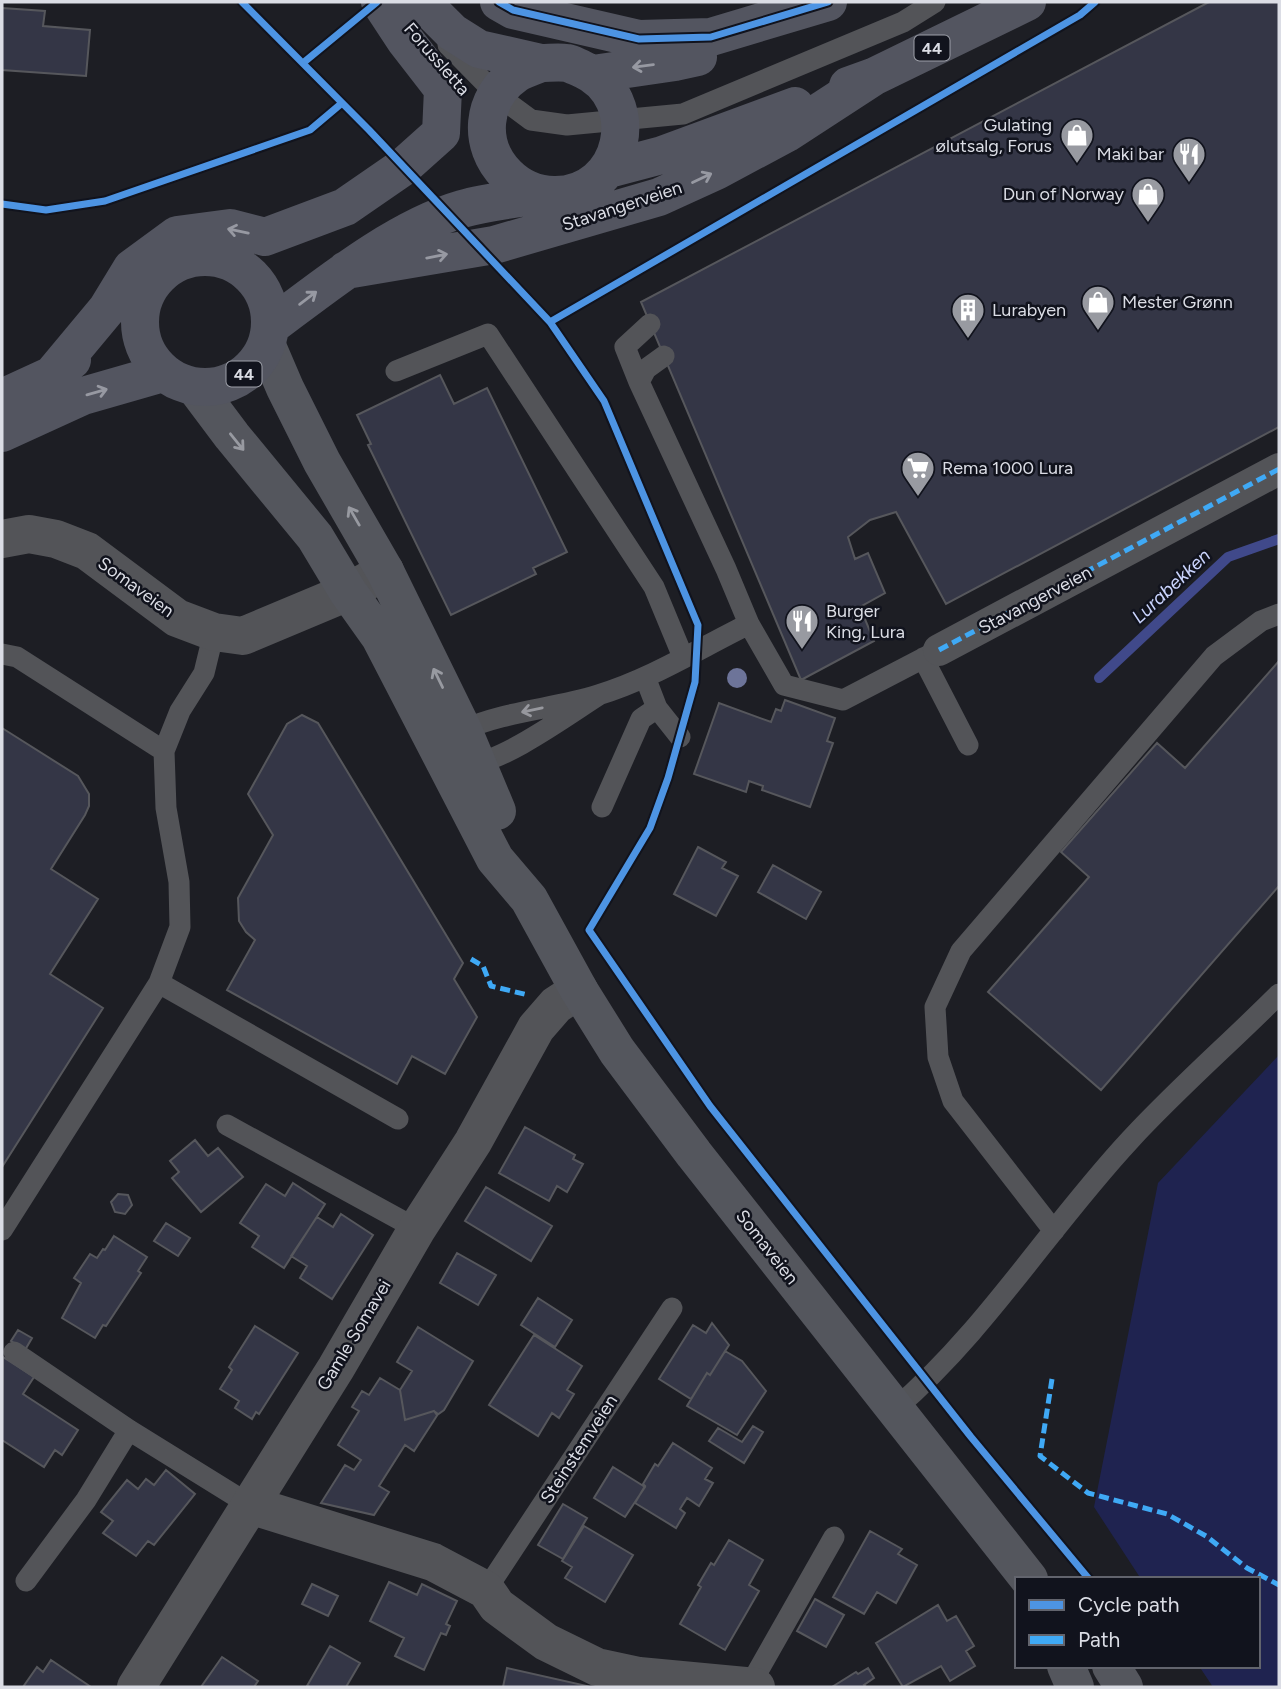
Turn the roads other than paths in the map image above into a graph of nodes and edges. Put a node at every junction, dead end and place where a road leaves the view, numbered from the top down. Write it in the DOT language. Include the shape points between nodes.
graph roads {
  1 [pos="380,2"];
  2 [pos="388,2"];
  3 [pos="404,2"];
  4 [pos="422,2"];
  5 [pos="499,2"];
  6 [pos="828,2"];
  7 [pos="848,2"];
  8 [pos="935,2"];
  9 [pos="1027,2"];
  10 [pos="541,63"];
  11 [pos="593,74"];
  12 [pos="873,77"];
  13 [pos="490,111"];
  14 [pos="621,120"];
  15 [pos="608,169"];
  16 [pos="541,195"];
  17 [pos="233,262"];
  18 [pos="346,270"];
  19 [pos="140,308"];
  20 [pos="650,324"];
  21 [pos="269,336"];
  22 [pos="664,356"];
  23 [pos="396,370"];
  24 [pos="52,375"];
  25 [pos="179,380"];
  26 [pos="639,382"];
  27 [pos="2,398"];
  28 [pos="2,433"];
  29 [pos="1279,469"];
  30 [pos="2,539"];
  31 [pos="385,571"];
  32 [pos="348,592"];
  33 [pos="1279,614"];
  34 [pos="749,624"];
  35 [pos="214,632"];
  36 [pos="2,654"];
  37 [pos="931,654"];
  38 [pos="683,657"];
  39 [pos="645,677"];
  40 [pos="599,695"];
  41 [pos="657,708"];
  42 [pos="680,737"];
  43 [pos="968,745"];
  44 [pos="164,751"];
  45 [pos="463,753"];
  46 [pos="602,807"];
  47 [pos="159,983"];
  48 [pos="579,990"];
  49 [pos="1279,994"];
  50 [pos="398,1119"];
  51 [pos="227,1125"];
  52 [pos="417,1229"];
  53 [pos="2,1230"];
  54 [pos="1054,1231"];
  55 [pos="672,1308"];
  56 [pos="14,1352"];
  57 [pos="895,1409"];
  58 [pos="129,1430"];
  59 [pos="250,1505"];
  60 [pos="834,1537"];
  61 [pos="1027,1577"];
  62 [pos="26,1581"];
  63 [pos="486,1590"];
  64 [pos="1067,1668"];
  65 [pos="1112,1668"];
  66 [pos="753,1686"];
  67 [pos="136,1687"];
  68 [pos="1075,1687"];
  69 [pos="1124,1687"];
  1 -- 24 [label="main road, one-way" via="443,89 442,133 345,207 265,237 230,228 177,234 132,268 107,309"];
  2 -- 13 [label="main road, Forussletta"];
  3 -- 13 [label="lane"];
  4 -- 10 [label="main road, Forussletta" via="452,32 478,49"];
  5 -- 6 [label="main road" via="513,10 639,38 710,37"];
  7 -- 11 [label="main road, one-way" via="733,48"];
  8 -- 14 [label="lane" via="903,22 683,114"];
  9 -- 12 [label="main road, Stavangerveien / 44"];
  10 -- 11 [label="main road, Forussletta" via="568,63"];
  10 -- 13 [label="main road" via="516,74"];
  11 -- 14 [label="main road" via="612,94"];
  12 -- 15 [label="main road, Stavangerveien / 44" via="662,156"];
  18 -- 12 [label="main road, Stavangerveien, one-way" via="494,245 659,197 787,133"];
  13 -- 14 [label="lane" via="567,125"];
  13 -- 16 [label="main road" via="489,144 499,167 517,185"];
  13 -- 17 [label="main road" via="433,173 381,206 294,250"];
  14 -- 15 [label="main road" via="620,146"];
  15 -- 16 [label="main road, Stavangerveien" via="590,186 566,195"];
  16 -- 18 [label="main road, Stavangerveien" via="460,210 423,224"];
  17 -- 19 [label="main road" via="210,256 186,258 165,269 149,287"];
  17 -- 21 [label="main road" via="262,288 270,307"];
  21 -- 18 [label="main road, Stavangerveien, one-way"];
  19 -- 24 [label="main road"];
  19 -- 25 [label="main road" via="140,332 148,355"];
  20 -- 26 [label="lane" via="625,347"];
  21 -- 25 [label="main road, 44" via="256,365 238,379 218,387"];
  31 -- 21 [label="main road, Somaveien, one-way" via="285,388"];
  22 -- 26 [label="lane" via="646,369"];
  23 -- 38 [label="lane" via="488,334 654,587"];
  24 -- 27 [label="main road"];
  28 -- 25 [label="main road, 44, one-way" via="83,396"];
  25 -- 32 [label="main road, Somaveien, one-way" via="315,537"];
  26 -- 34 [label="lane"];
  29 -- 37 [label="street, Stavangerveien"];
  30 -- 35 [label="street, Somaveien" via="29,534 87,551 177,618"];
  31 -- 32 [label="street, Somaveien"];
  45 -- 31 [label="main road, Somaveien, one-way"];
  32 -- 35 [label="street, Somaveien" via="243,636"];
  32 -- 45 [label="main road, Somaveien"];
  33 -- 54 [label="lane" via="1261,621 1214,656 961,951 935,1007 938,1057 953,1101"];
  34 -- 37 [label="lane, Stavangerveien" via="784,685 843,700"];
  34 -- 38 [label="lane"];
  35 -- 44 [label="lane" via="204,673 180,711"];
  36 -- 44 [label="lane" via="17,657"];
  37 -- 43 [label="lane"];
  38 -- 39 [label="lane"];
  39 -- 40 [label="lane"];
  39 -- 41 [label="lane"];
  40 -- 45 [label="lane" via="503,754"];
  40 -- 45 [label="lane, one-way" via="488,720"];
  41 -- 42 [label="lane"];
  41 -- 46 [label="lane" via="641,719"];
  44 -- 47 [label="lane" via="180,927"];
  45 -- 48 [label="main road, Somaveien" via="495,859 529,900"];
  47 -- 50 [label="lane"];
  47 -- 53 [label="lane"];
  48 -- 52 [label="street, Gamle Somavei" via="555,1005 536,1028 474,1142"];
  48 -- 57 [label="main road, Somaveien" via="617,1051 694,1154"];
  49 -- 54 [label="lane" via="1130,1140"];
  51 -- 52 [label="lane"];
  52 -- 59 [label="street, Gamle Somavei"];
  54 -- 57 [label="lane" via="928,1381"];
  55 -- 63 [label="lane, Steinstemveien"];
  56 -- 58 [label="lane"];
  57 -- 61 [label="main road, Somaveien"];
  58 -- 59 [label="lane"];
  58 -- 62 [label="lane" via="86,1500"];
  59 -- 63 [label="street" via="433,1562"];
  59 -- 67 [label="street, Gamle Somavei"];
  60 -- 66 [label="lane"];
  63 -- 66 [label="street" via="497,1606 546,1642 597,1667 639,1676"];
  64 -- 68 [label="main road"];
  65 -- 69 [label="main road"];
}
